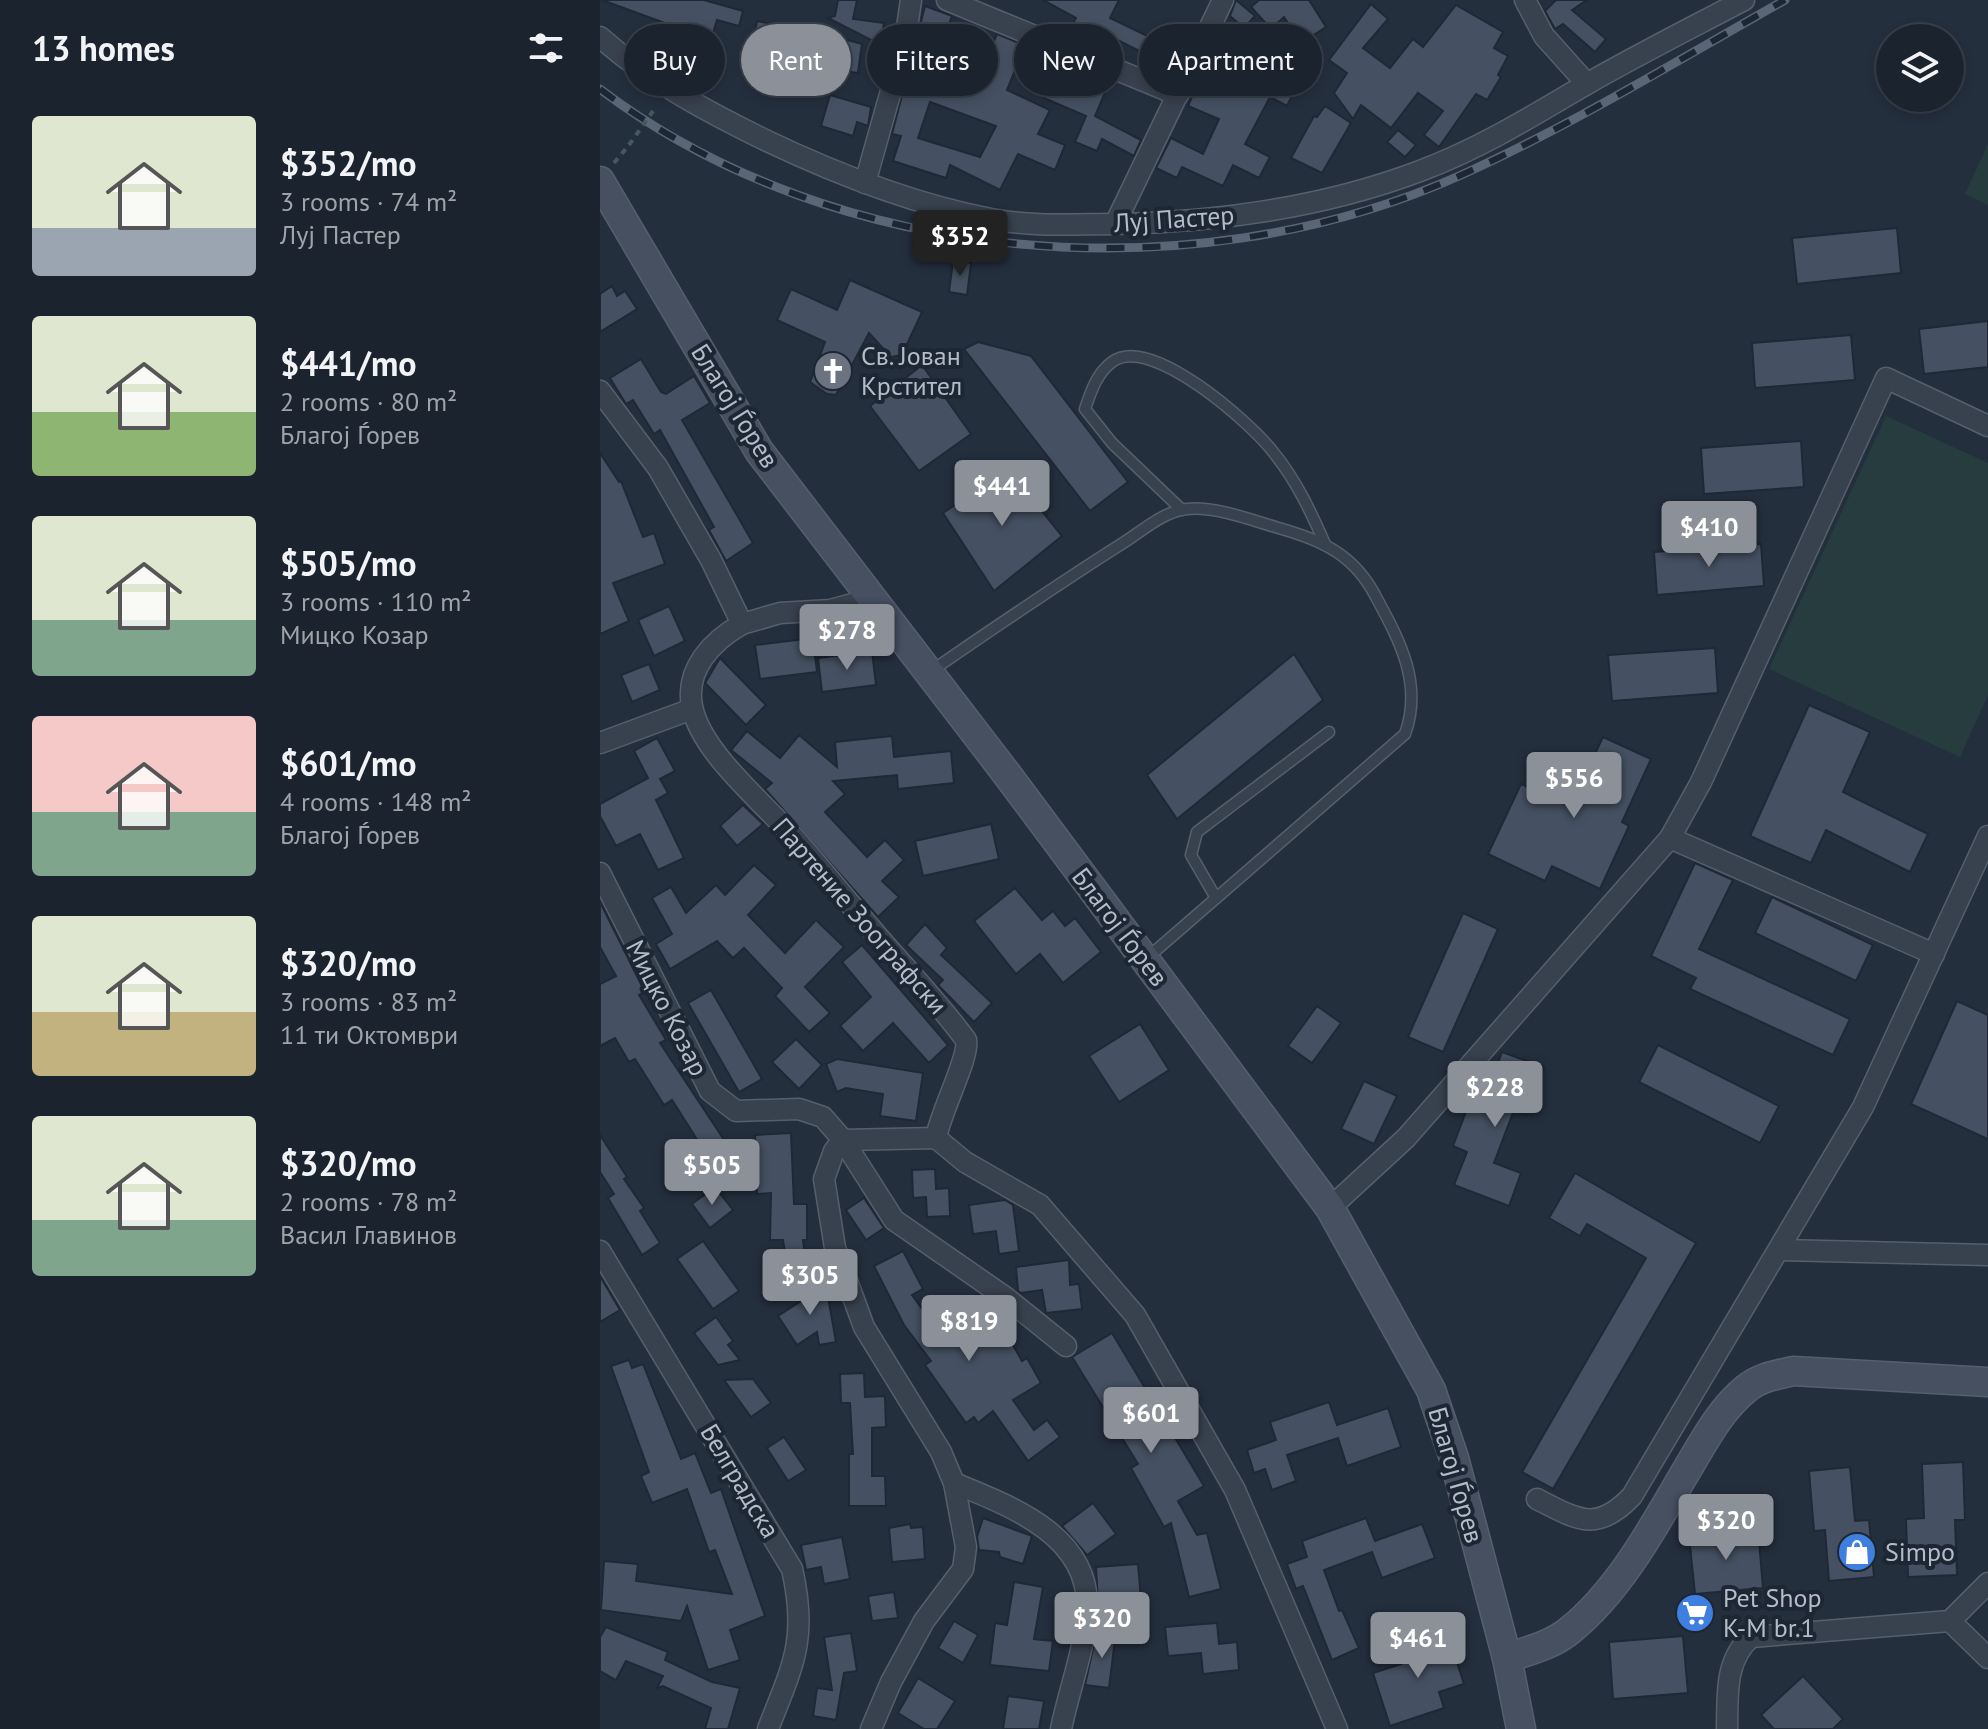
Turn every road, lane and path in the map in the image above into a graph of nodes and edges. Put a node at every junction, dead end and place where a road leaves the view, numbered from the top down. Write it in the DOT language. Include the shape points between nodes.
graph roads {
  1 [pos="911,0"];
  2 [pos="947,0"];
  3 [pos="1223,0"];
  4 [pos="1525,0"];
  5 [pos="1744,0"];
  6 [pos="1212,24"];
  7 [pos="600,37"];
  8 [pos="1139,79"];
  9 [pos="1587,84"];
  10 [pos="1178,96"];
  11 [pos="653,111"];
  12 [pos="620,158"];
  13 [pos="600,181"];
  14 [pos="865,183"];
  15 [pos="1115,224"];
  16 [pos="600,391"];
  17 [pos="1988,426"];
  18 [pos="1182,510"];
  19 [pos="1325,544"];
  20 [pos="871,599"];
  21 [pos="742,624"];
  22 [pos="929,672"];
  23 [pos="692,709"];
  24 [pos="1329,732"];
  25 [pos="600,743"];
  26 [pos="1988,836"];
  27 [pos="1670,838"];
  28 [pos="600,873"];
  29 [pos="1216,898"];
  30 [pos="1934,954"];
  31 [pos="1145,960"];
  32 [pos="936,1138"];
  33 [pos="843,1140"];
  34 [pos="1330,1208"];
  35 [pos="1781,1250"];
  36 [pos="600,1251"];
  37 [pos="1988,1255"];
  38 [pos="1066,1346"];
  39 [pos="1988,1382"];
  40 [pos="954,1483"];
  41 [pos="1537,1499"];
  42 [pos="1988,1583"];
  43 [pos="1950,1621"];
  44 [pos="1507,1658"];
  45 [pos="1988,1658"];
  46 [pos="768,1729"];
  47 [pos="871,1729"];
  48 [pos="1061,1729"];
  49 [pos="1337,1729"];
  50 [pos="1521,1729"];
  51 [pos="1727,1729"];
  1 -- 14 [label="street" via="905,41"];
  2 -- 8 [label="street"];
  3 -- 6 [label="street"];
  4 -- 9 [label="street" via="1544,36"];
  5 -- 9 [label="street, Луј Пастер"];
  7 -- 14 [label="street, Луј Пастер" via="668,88 726,121"];
  9 -- 15 [label="street, Луј Пастер" via="1458,156 1350,196 1171,224"];
  10 -- 15 [label="street"];
  11 -- 12 [label="path, bridge"];
  13 -- 20 [label="main road, Благој Ѓорев" via="759,451"];
  14 -- 15 [label="street, Луј Пастер" via="995,220"];
  16 -- 21 [label="street" via="658,468"];
  17 -- 27 [label="street" via="1886,378 1701,782"];
  18 -- 19 [label="lane" via="1237,517"];
  18 -- 19 [label="lane" via="1112,443 1085,409 1095,381 1114,360 1134,355 1159,360 1226,408 1273,451"];
  18 -- 22 [label="lane" via="1117,546"];
  19 -- 29 [label="lane" via="1340,550 1368,581 1395,633 1414,695 1413,711 1405,734 1394,745"];
  20 -- 21 [label="street"];
  20 -- 22 [label="main road, Благој Ѓорев"];
  21 -- 23 [label="street" via="721,636 695,670"];
  22 -- 31 [label="main road, Благој Ѓорев"];
  23 -- 25 [label="street"];
  23 -- 32 [label="street, Партение Зоографски" via="702,733 734,772 966,1040 967,1056 947,1096"];
  24 -- 29 [label="lane" via="1197,832 1191,855"];
  26 -- 30 [label="street"];
  27 -- 30 [label="street"];
  27 -- 34 [label="street" via="1406,1138"];
  28 -- 33 [label="street, Мицко Козар" via="710,1091 736,1111 809,1110 823,1117"];
  29 -- 31 [label="lane"];
  30 -- 35 [label="street" via="1863,1107"];
  31 -- 34 [label="main road, Благој Ѓорев"];
  32 -- 33 [label="street"];
  32 -- 49 [label="street" via="965,1162 1040,1205 1135,1315 1235,1490"];
  33 -- 38 [label="street, Мицко Козар" via="894,1220"];
  33 -- 40 [label="street" via="824,1179 846,1285 864,1327 941,1452"];
  34 -- 44 [label="main road, Благој Ѓорев" via="1431,1390"];
  35 -- 37 [label="street"];
  35 -- 41 [label="street" via="1639,1485 1613,1516 1593,1520"];
  36 -- 46 [label="street, Белградска" via="792,1569 801,1619 799,1647"];
  39 -- 44 [label="main road" via="1793,1371 1748,1387 1711,1431 1614,1583 1569,1631"];
  40 -- 47 [label="street" via="966,1561 924,1621"];
  40 -- 48 [label="street" via="1036,1522 1074,1558 1084,1578 1087,1609"];
  42 -- 43 [label="street"];
  43 -- 45 [label="street"];
  43 -- 51 [label="street" via="1751,1637 1736,1654 1728,1680"];
  44 -- 50 [label="main road, Благој Ѓорев"];
}
